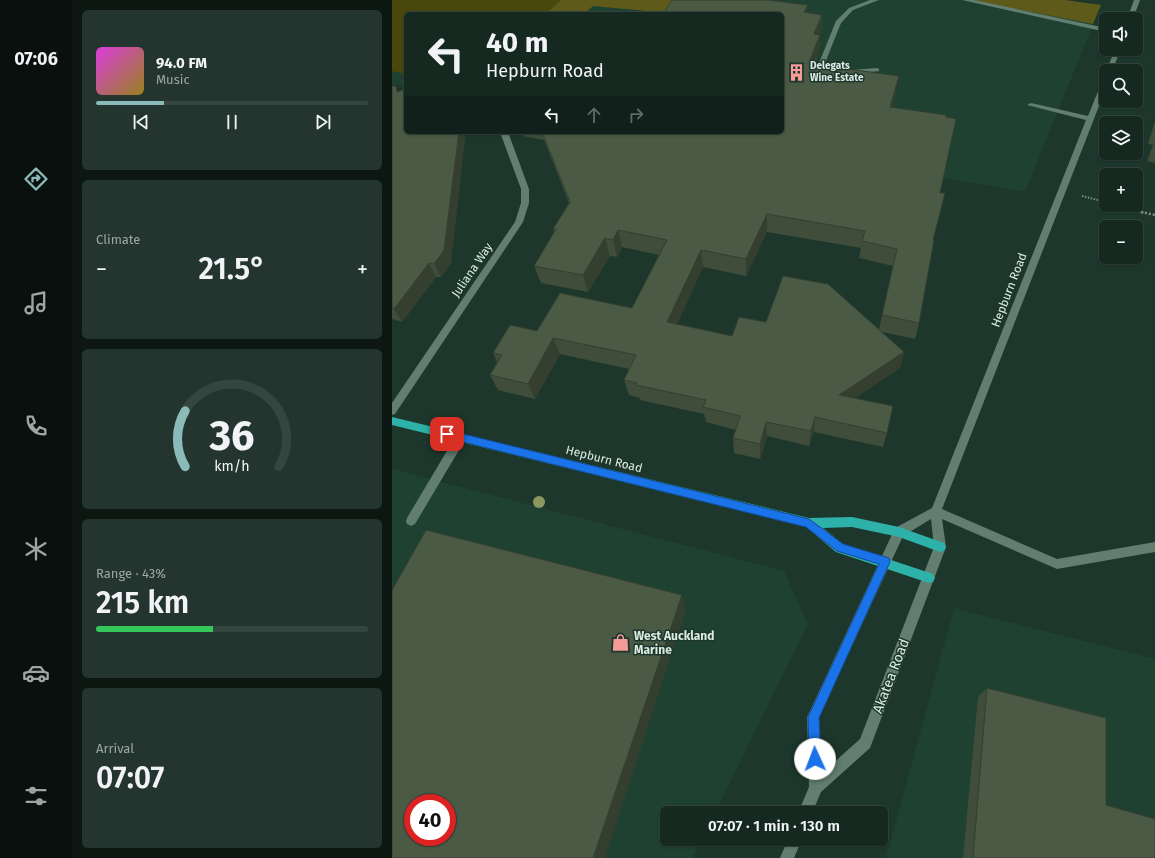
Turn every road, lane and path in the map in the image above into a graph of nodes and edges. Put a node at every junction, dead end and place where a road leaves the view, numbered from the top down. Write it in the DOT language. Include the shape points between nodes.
graph roads {
  1 [pos="876,0"];
  2 [pos="965,0"];
  3 [pos="1137,0"];
  4 [pos="1133,12"];
  5 [pos="1099,29"];
  6 [pos="877,70"];
  7 [pos="847,73"];
  8 [pos="824,75"];
  9 [pos="1099,96"];
  10 [pos="1030,105"];
  11 [pos="1090,119"];
  12 [pos="505,134"];
  13 [pos="1143,212"];
  14 [pos="1155,215"];
  15 [pos="392,411"];
  16 [pos="392,421"];
  17 [pos="461,437"];
  18 [pos="936,511"];
  19 [pos="411,520"];
  20 [pos="809,523"];
  21 [pos="899,532"];
  22 [pos="940,547"];
  23 [pos="1155,547"];
  24 [pos="885,562"];
  25 [pos="928,578"];
  26 [pos="816,787"];
  27 [pos="808,806"];
  28 [pos="792,846"];
  29 [pos="787,858"];
  1 -- 8 [label="street" via="851,9 838,22 816,79"];
  2 -- 5 [label="street"];
  3 -- 4 [label="street"];
  6 -- 7 [label="street"];
  9 -- 11 [label="street, Hepburn Road"];
  10 -- 11 [label="street"];
  11 -- 18 [label="street, Hepburn Road"];
  12 -- 15 [label="street, Juliana Way" via="525,188 525,203 519,222"];
  13 -- 14 [label="path"];
  16 -- 17 [label="main road, Hepburn Road"];
  17 -- 19 [label="street"];
  17 -- 20 [label="main road, Hepburn Road"];
  18 -- 21 [label="street"];
  18 -- 22 [label="street, Hepburn Road"];
  18 -- 23 [label="street" via="1057,564"];
  20 -- 21 [label="main road, Hepburn Road" via="852,522"];
  20 -- 24 [label="main road, Hepburn Road" via="840,548"];
  21 -- 22 [label="main road, Hepburn Road"];
  21 -- 24 [label="street, Akatea Road"];
  22 -- 25 [label="street, Akatea Road"];
  24 -- 25 [label="main road, Hepburn Road"];
  24 -- 26 [label="street, Akatea Road" via="814,717"];
  25 -- 26 [label="street, Akatea Road" via="865,743"];
  26 -- 27 [label="street, Akatea Road"];
  28 -- 29 [label="street"];
}
